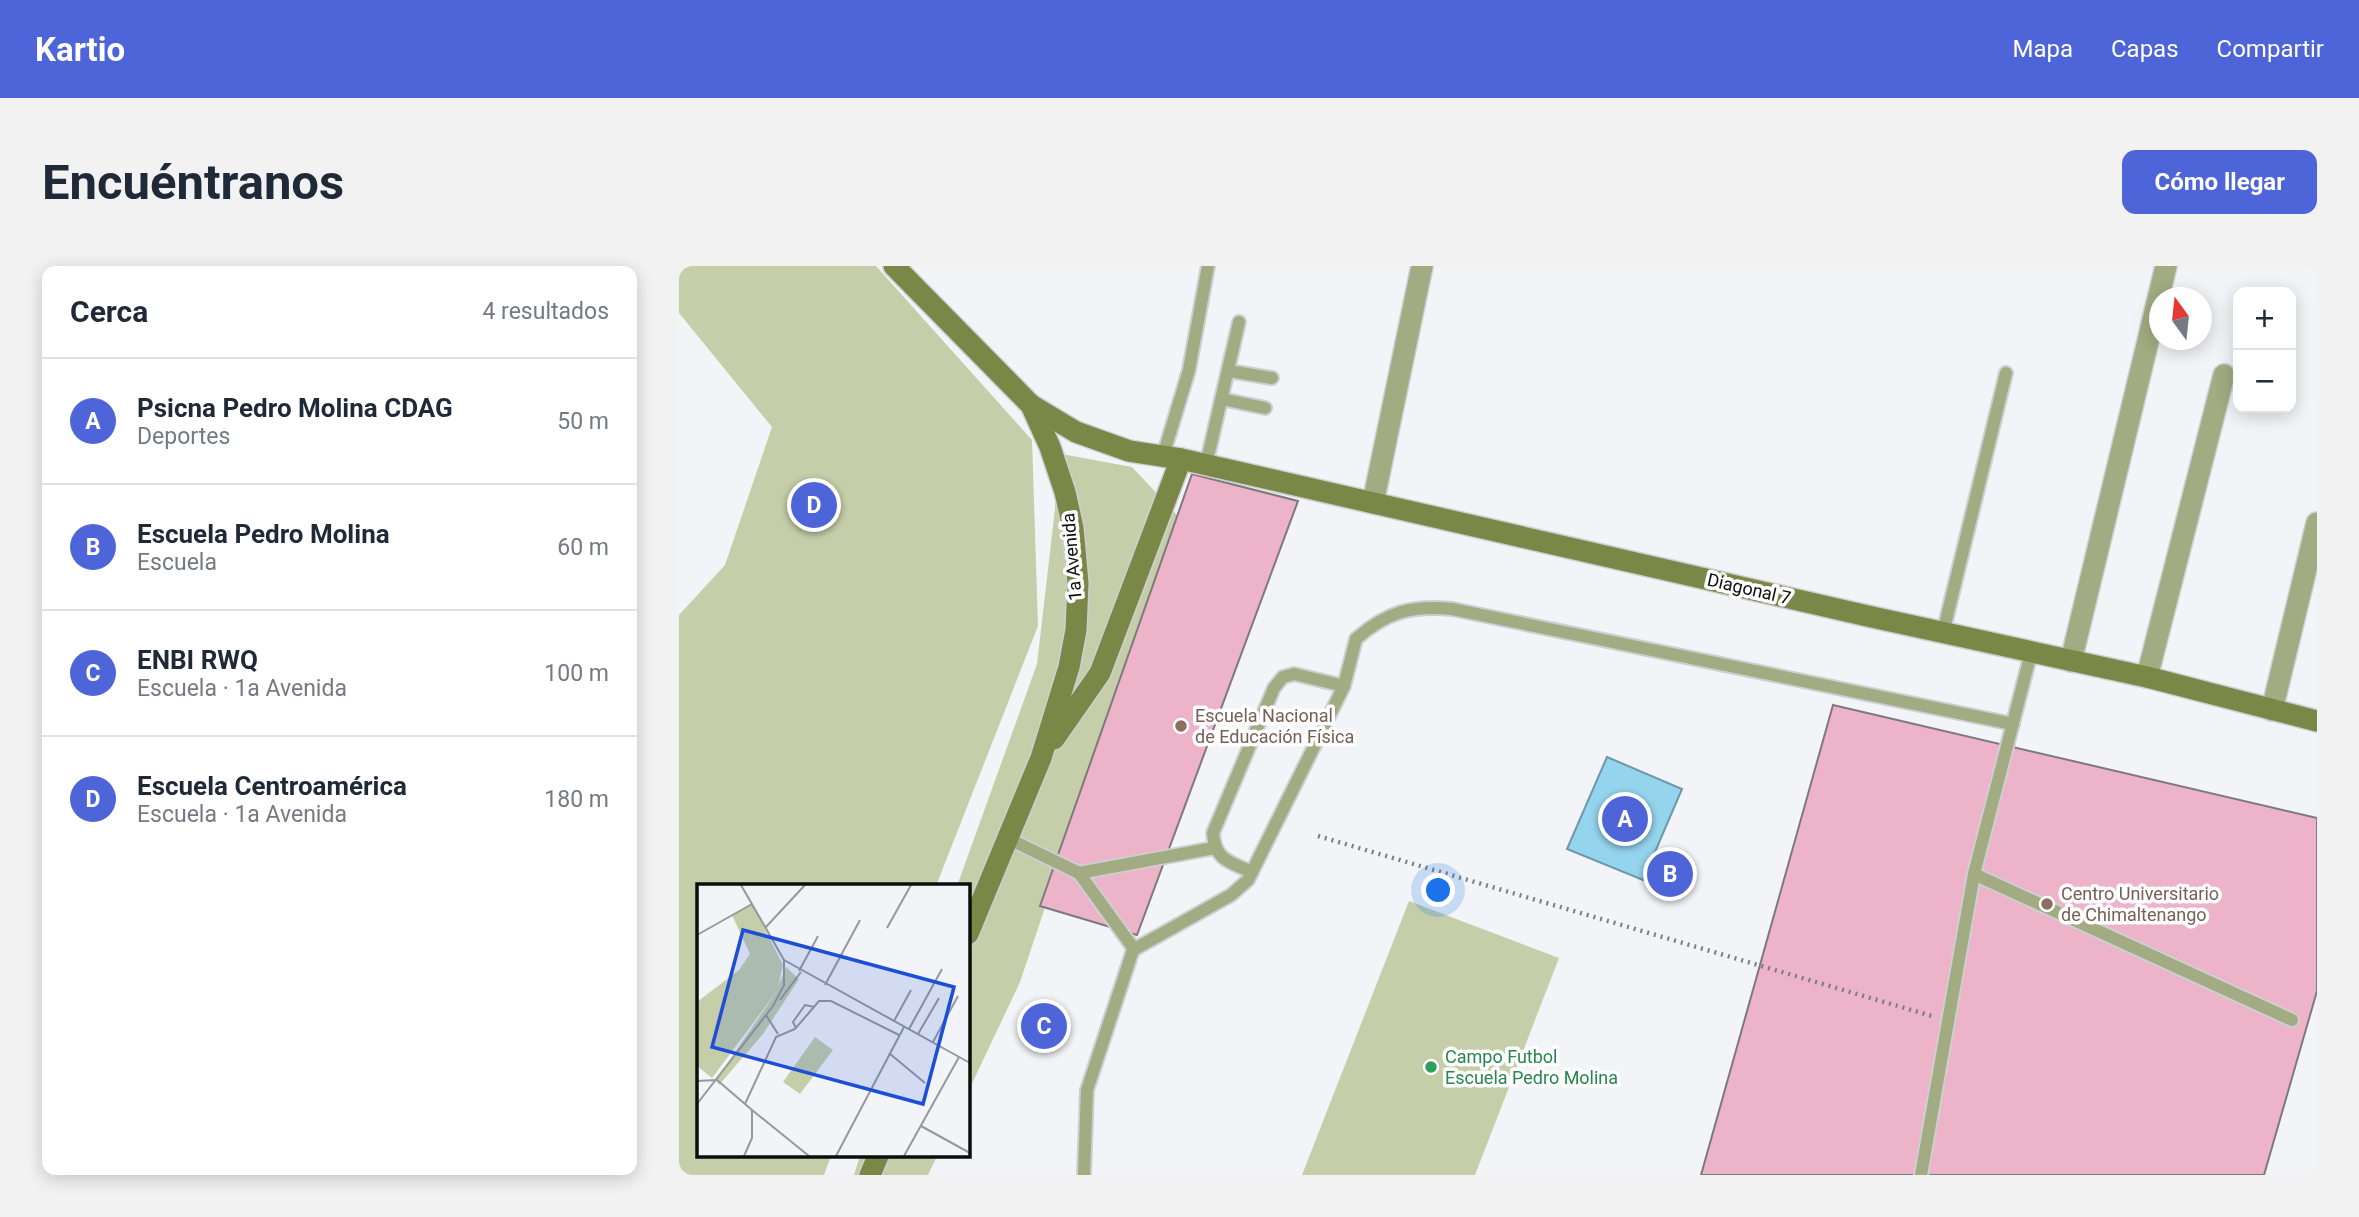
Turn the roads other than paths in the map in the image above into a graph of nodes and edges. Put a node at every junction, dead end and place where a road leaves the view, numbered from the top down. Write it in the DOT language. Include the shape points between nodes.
graph roads {
  1 [pos="894,266"];
  2 [pos="1208,266"];
  3 [pos="1422,266"];
  4 [pos="2165,266"];
  5 [pos="1239,322"];
  6 [pos="1229,371"];
  7 [pos="2006,373"];
  8 [pos="2224,375"];
  9 [pos="1272,378"];
  10 [pos="1222,399"];
  11 [pos="1031,405"];
  12 [pos="1265,408"];
  13 [pos="1172,458"];
  14 [pos="1206,465"];
  15 [pos="1373,503"];
  16 [pos="2317,523"];
  17 [pos="1943,633"];
  18 [pos="2031,653"];
  19 [pos="2071,662"];
  20 [pos="2147,677"];
  21 [pos="1344,685"];
  22 [pos="2273,710"];
  23 [pos="2317,721"];
  24 [pos="2013,724"];
  25 [pos="1041,758"];
  26 [pos="1007,838"];
  27 [pos="1214,848"];
  28 [pos="1252,872"];
  29 [pos="1079,873"];
  30 [pos="1974,873"];
  31 [pos="969,932"];
  32 [pos="1134,949"];
  33 [pos="2292,1020"];
  34 [pos="877,1158"];
  35 [pos="870,1175"];
  36 [pos="1084,1175"];
  37 [pos="1921,1175"];
  1 -- 11 [label="street, 1a Avenida"];
  2 -- 13 [label="lane"];
  3 -- 15 [label="street"];
  4 -- 19 [label="street"];
  5 -- 6 [label="lane"];
  6 -- 9 [label="lane"];
  6 -- 10 [label="lane"];
  7 -- 17 [label="lane"];
  8 -- 20 [label="street"];
  10 -- 12 [label="lane"];
  10 -- 14 [label="lane"];
  11 -- 13 [label="street, Diagonal 7" via="1076,432 1129,451"];
  11 -- 25 [label="street, 1a Avenida" via="1065,492 1078,583 1069,667"];
  13 -- 14 [label="street, Diagonal 7"];
  13 -- 25 [label="street" via="1100,673"];
  14 -- 15 [label="street, Diagonal 7"];
  15 -- 17 [label="street, Diagonal 7"];
  16 -- 22 [label="street"];
  17 -- 18 [label="street, Diagonal 7"];
  18 -- 19 [label="street, Diagonal 7"];
  18 -- 24 [label="lane"];
  19 -- 20 [label="street, Diagonal 7"];
  20 -- 22 [label="street, Diagonal 7"];
  21 -- 24 [label="lane" via="1356,639 1388,616 1429,607"];
  21 -- 27 [label="lane" via="1294,674 1283,677 1274,688 1213,832"];
  21 -- 28 [label="lane"];
  22 -- 23 [label="street, Diagonal 7"];
  24 -- 30 [label="lane"];
  25 -- 26 [label="street, 1a Avenida"];
  26 -- 29 [label="lane"];
  26 -- 31 [label="street, 1a Avenida"];
  27 -- 28 [label="lane" via="1223,859"];
  27 -- 29 [label="lane"];
  28 -- 32 [label="lane" via="1231,895"];
  29 -- 32 [label="lane"];
  30 -- 33 [label="lane"];
  30 -- 37 [label="lane"];
  32 -- 36 [label="lane" via="1087,1090"];
  34 -- 35 [label="street"];
}
